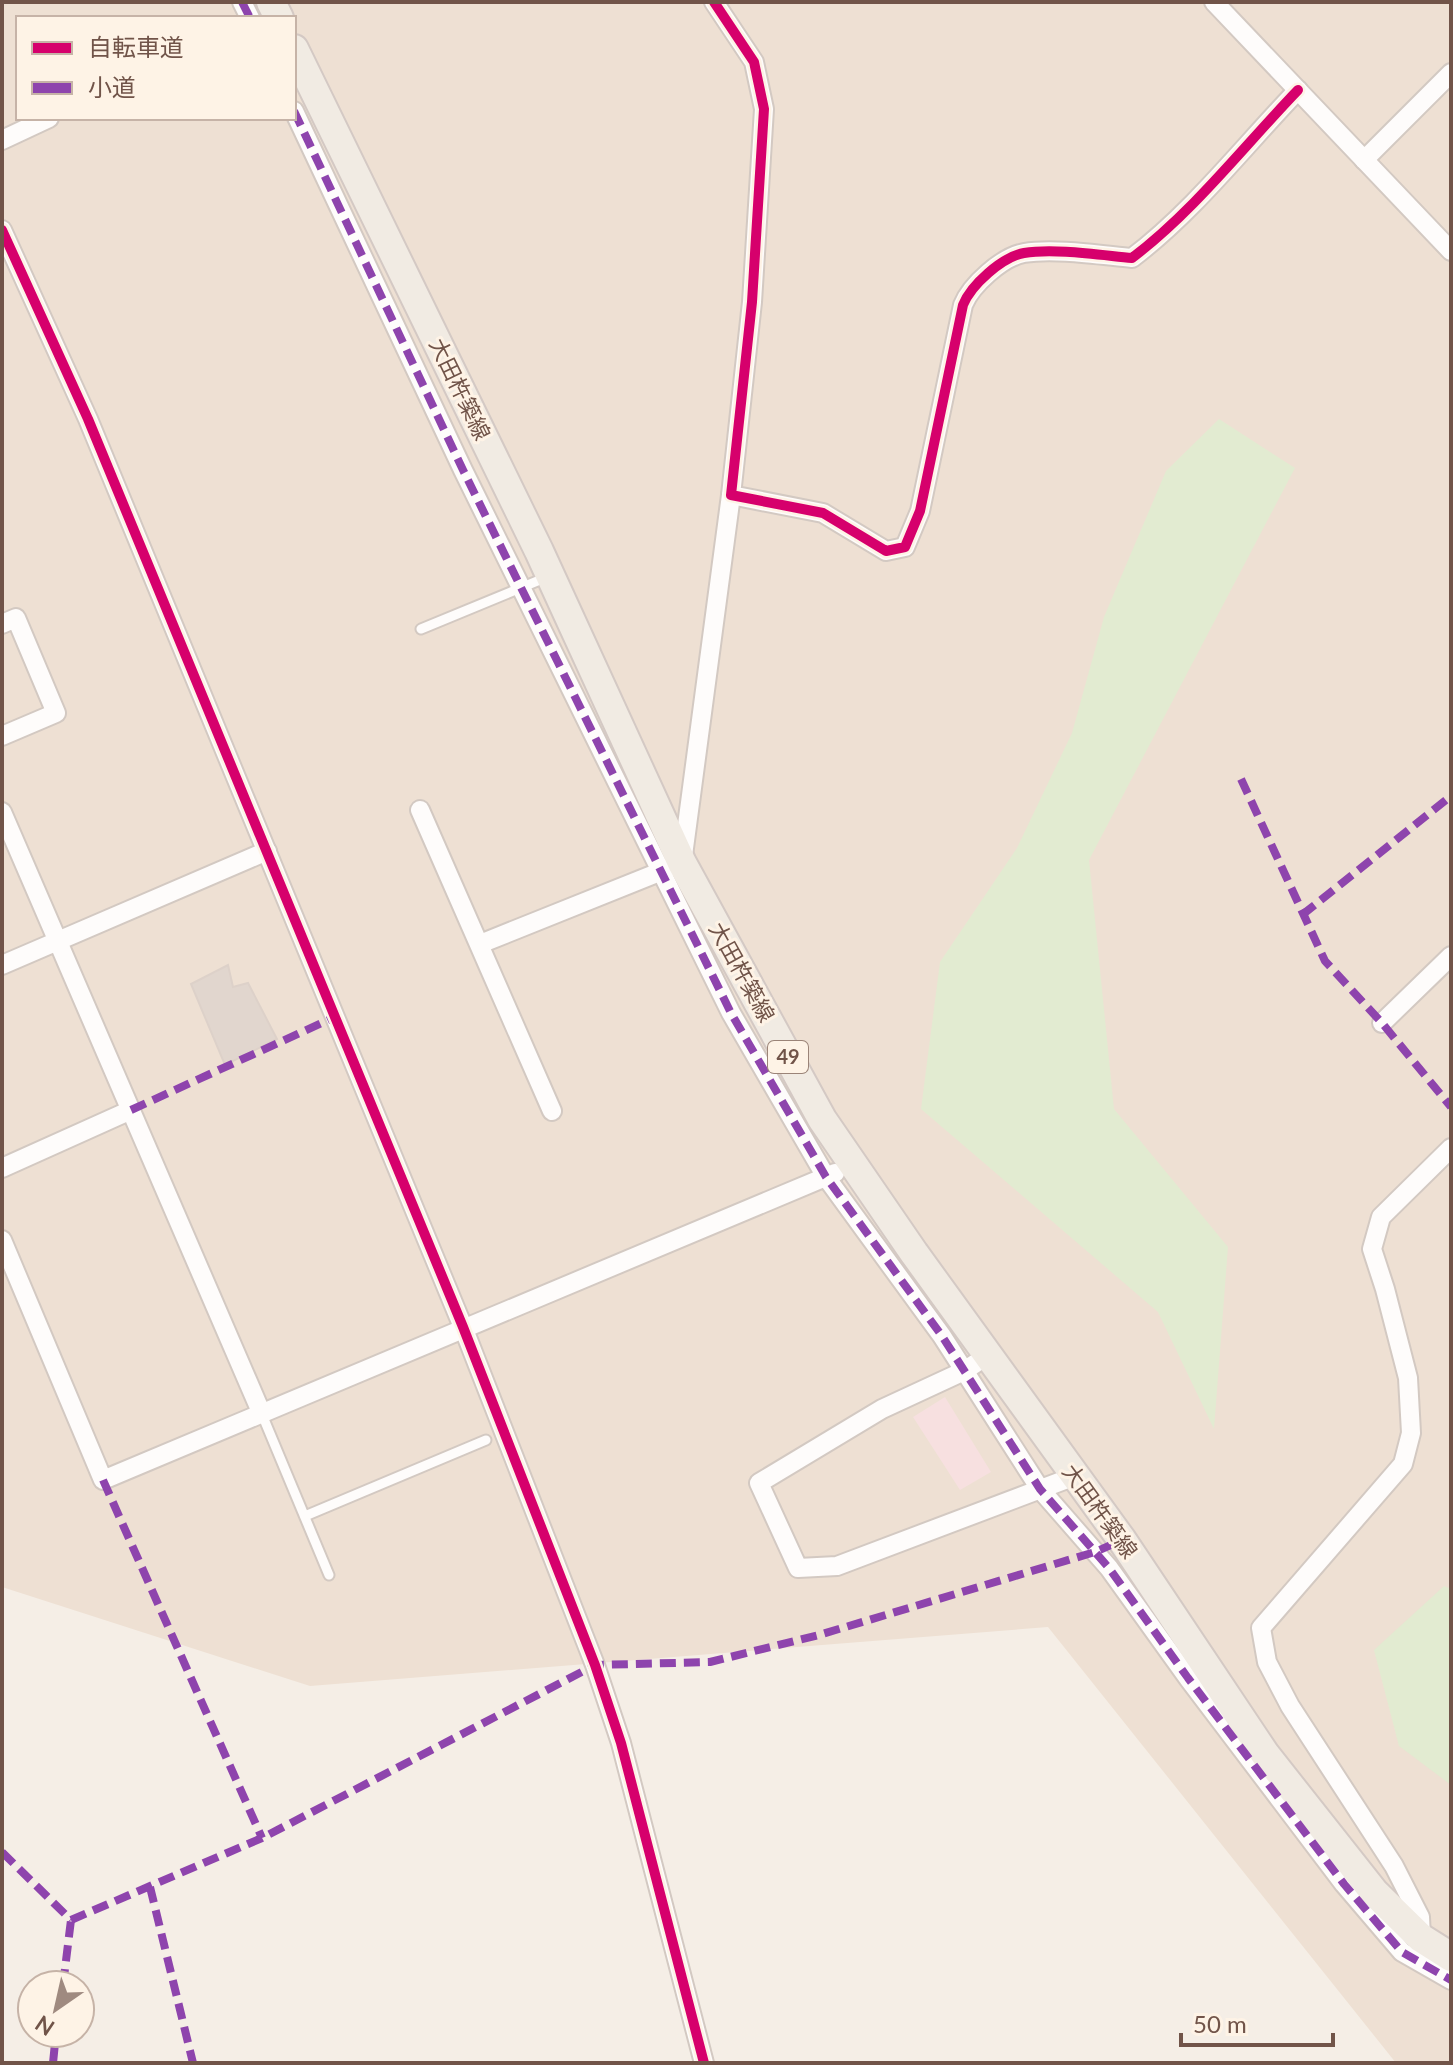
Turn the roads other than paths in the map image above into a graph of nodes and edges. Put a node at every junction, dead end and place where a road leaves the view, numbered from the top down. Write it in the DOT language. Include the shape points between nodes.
graph roads {
  1 [pos="242,2"];
  2 [pos="714,2"];
  3 [pos="1214,2"];
  4 [pos="266,13"];
  5 [pos="296,53"];
  6 [pos="1451,73"];
  7 [pos="1298,90"];
  8 [pos="296,115"];
  9 [pos="45,120"];
  10 [pos="2,140"];
  11 [pos="1364,160"];
  12 [pos="2,230"];
  13 [pos="1451,251"];
  14 [pos="731,495"];
  15 [pos="550,575"];
  16 [pos="521,587"];
  17 [pos="2,624"];
  18 [pos="421,629"];
  19 [pos="2,736"];
  20 [pos="420,810"];
  21 [pos="2,813"];
  22 [pos="267,851"];
  23 [pos="672,866"];
  24 [pos="58,940"];
  25 [pos="480,944"];
  26 [pos="1451,956"];
  27 [pos="2,965"];
  28 [pos="1382,1023"];
  29 [pos="131,1110"];
  30 [pos="552,1111"];
  31 [pos="1451,1148"];
  32 [pos="854,1165"];
  33 [pos="2,1168"];
  34 [pos="826,1177"];
  35 [pos="2,1240"];
  36 [pos="463,1327"];
  37 [pos="988,1355"];
  38 [pos="964,1371"];
  39 [pos="261,1412"];
  40 [pos="486,1440"];
  41 [pos="1075,1476"];
  42 [pos="1040,1489"];
  43 [pos="305,1516"];
  44 [pos="329,1575"];
  45 [pos="1421,1938"];
  46 [pos="1451,1957"];
  47 [pos="1451,1980"];
  48 [pos="704,2063"];
  1 -- 4 [label="street"];
  2 -- 14 [label="street" via="754,62 764,109 752,302"];
  3 -- 7 [label="street"];
  5 -- 15 [label="main road, 大田杵築線 / 49"];
  6 -- 11 [label="street"];
  7 -- 11 [label="street"];
  7 -- 14 [label="street" via="1224,171 1132,258 1021,253 981,277 963,305 920,511 905,547 886,551 823,513"];
  8 -- 16 [label="street"];
  9 -- 10 [label="street"];
  11 -- 13 [label="street"];
  12 -- 22 [label="street" via="88,419"];
  14 -- 23 [label="street"];
  15 -- 16 [label="lane"];
  15 -- 23 [label="main road, 大田杵築線 / 49"];
  16 -- 18 [label="lane"];
  16 -- 23 [label="street"];
  17 -- 19 [label="street" via="16,618 56,713"];
  20 -- 25 [label="street"];
  21 -- 24 [label="street"];
  22 -- 24 [label="street"];
  22 -- 36 [label="street"];
  23 -- 25 [label="street"];
  23 -- 32 [label="main road, 大田杵築線 / 49"];
  23 -- 34 [label="street" via="731,1013"];
  24 -- 27 [label="street"];
  24 -- 29 [label="street"];
  25 -- 30 [label="street"];
  26 -- 28 [label="street"];
  29 -- 33 [label="street"];
  29 -- 39 [label="street"];
  31 -- 45 [label="street" via="1381,1217 1372,1249 1408,1378 1411,1433 1403,1464 1261,1628 1267,1662 1394,1866 1420,1917"];
  32 -- 34 [label="street"];
  32 -- 37 [label="main road, 大田杵築線 / 49"];
  34 -- 36 [label="street"];
  34 -- 38 [label="street"];
  35 -- 39 [label="street" via="103,1480"];
  36 -- 39 [label="street"];
  36 -- 48 [label="street" via="612,1717"];
  37 -- 38 [label="street"];
  37 -- 41 [label="main road, 大田杵築線 / 49"];
  38 -- 42 [label="street"];
  38 -- 42 [label="street" via="882,1409 759,1483 798,1568 837,1566"];
  39 -- 43 [label="lane"];
  40 -- 43 [label="lane"];
  41 -- 42 [label="street"];
  41 -- 45 [label="main road, 大田杵築線 / 49" via="1265,1754 1374,1892"];
  42 -- 47 [label="street" via="1109,1568 1344,1884 1402,1952"];
  43 -- 44 [label="lane"];
  45 -- 46 [label="main road, 大田杵築線 / 49"];
}
